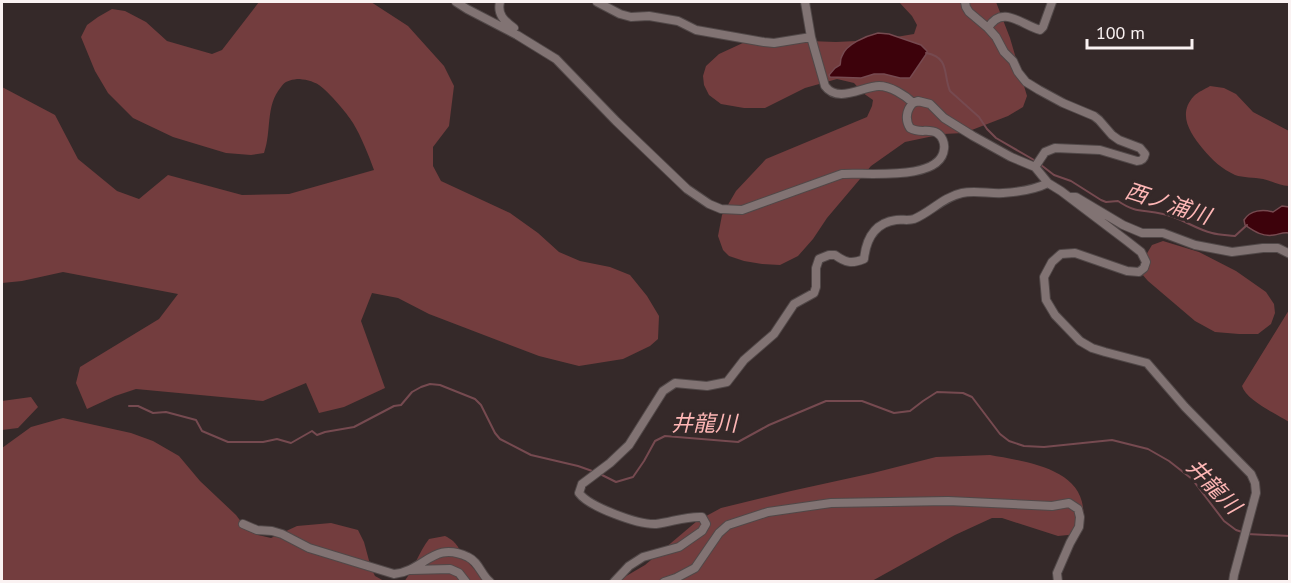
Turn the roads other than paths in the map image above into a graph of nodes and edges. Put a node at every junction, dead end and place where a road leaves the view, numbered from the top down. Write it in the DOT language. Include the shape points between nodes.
graph roads {
  1 [pos="456,2"];
  2 [pos="500,2"];
  3 [pos="597,2"];
  4 [pos="805,2"];
  5 [pos="965,2"];
  6 [pos="1052,2"];
  7 [pos="466,5"];
  8 [pos="988,28"];
  9 [pos="517,35"];
  10 [pos="812,37"];
  11 [pos="913,103"];
  12 [pos="1035,167"];
  13 [pos="1048,183"];
  14 [pos="1068,197"];
  15 [pos="1290,254"];
  16 [pos="243,524"];
  17 [pos="410,570"];
  18 [pos="466,582"];
  19 [pos="490,582"];
  20 [pos="614,582"];
  21 [pos="664,582"];
  22 [pos="1058,582"];
  23 [pos="1233,582"];
  1 -- 7 [label="street"];
  2 -- 9 [label="street" via="503,19"];
  3 -- 10 [label="street" via="631,17 678,21 696,30 744,39 774,43"];
  4 -- 10 [label="street"];
  5 -- 8 [label="street" via="969,12"];
  6 -- 8 [label="street" via="1041,30 1004,16 996,17"];
  7 -- 9 [label="street"];
  8 -- 12 [label="street" via="1026,82 1094,116 1112,135 1145,154 1137,162 1100,150 1056,148 1045,152"];
  9 -- 11 [label="street" via="556,59 687,189 721,209 742,210 842,174 906,173 938,163 944,150 942,138 935,132 910,128 907,111"];
  10 -- 11 [label="street" via="828,90 850,94 880,86 904,94"];
  11 -- 12 [label="street" via="930,104 973,136"];
  12 -- 13 [label="street"];
  13 -- 14 [label="street"];
  13 -- 20 [label="street" via="1036,189 1004,193 965,192 950,196 912,220 885,223 870,234 864,259 854,264 835,255 819,259 814,293 794,304 774,334 744,360 727,382 707,386 675,383 663,391 629,444 582,484 579,493 592,504 627,519 654,524 702,517 706,524 679,547 643,557"];
  14 -- 15 [label="street" via="1076,197 1142,233 1163,233 1232,252 1278,248"];
  14 -- 23 [label="street" via="1141,252 1146,262 1139,272 1128,271 1075,253 1061,254 1044,277 1046,300 1080,341 1147,363 1251,474 1256,493"];
  16 -- 17 [label="street" via="282,534 309,548 382,572 403,574"];
  17 -- 18 [label="street" via="450,569"];
  17 -- 19 [label="street" via="437,554 453,552 474,561"];
  21 -- 22 [label="street" via="695,568 728,525 768,512 831,502 948,501 1052,506 1069,503 1078,509 1079,527 1057,573"];
}
